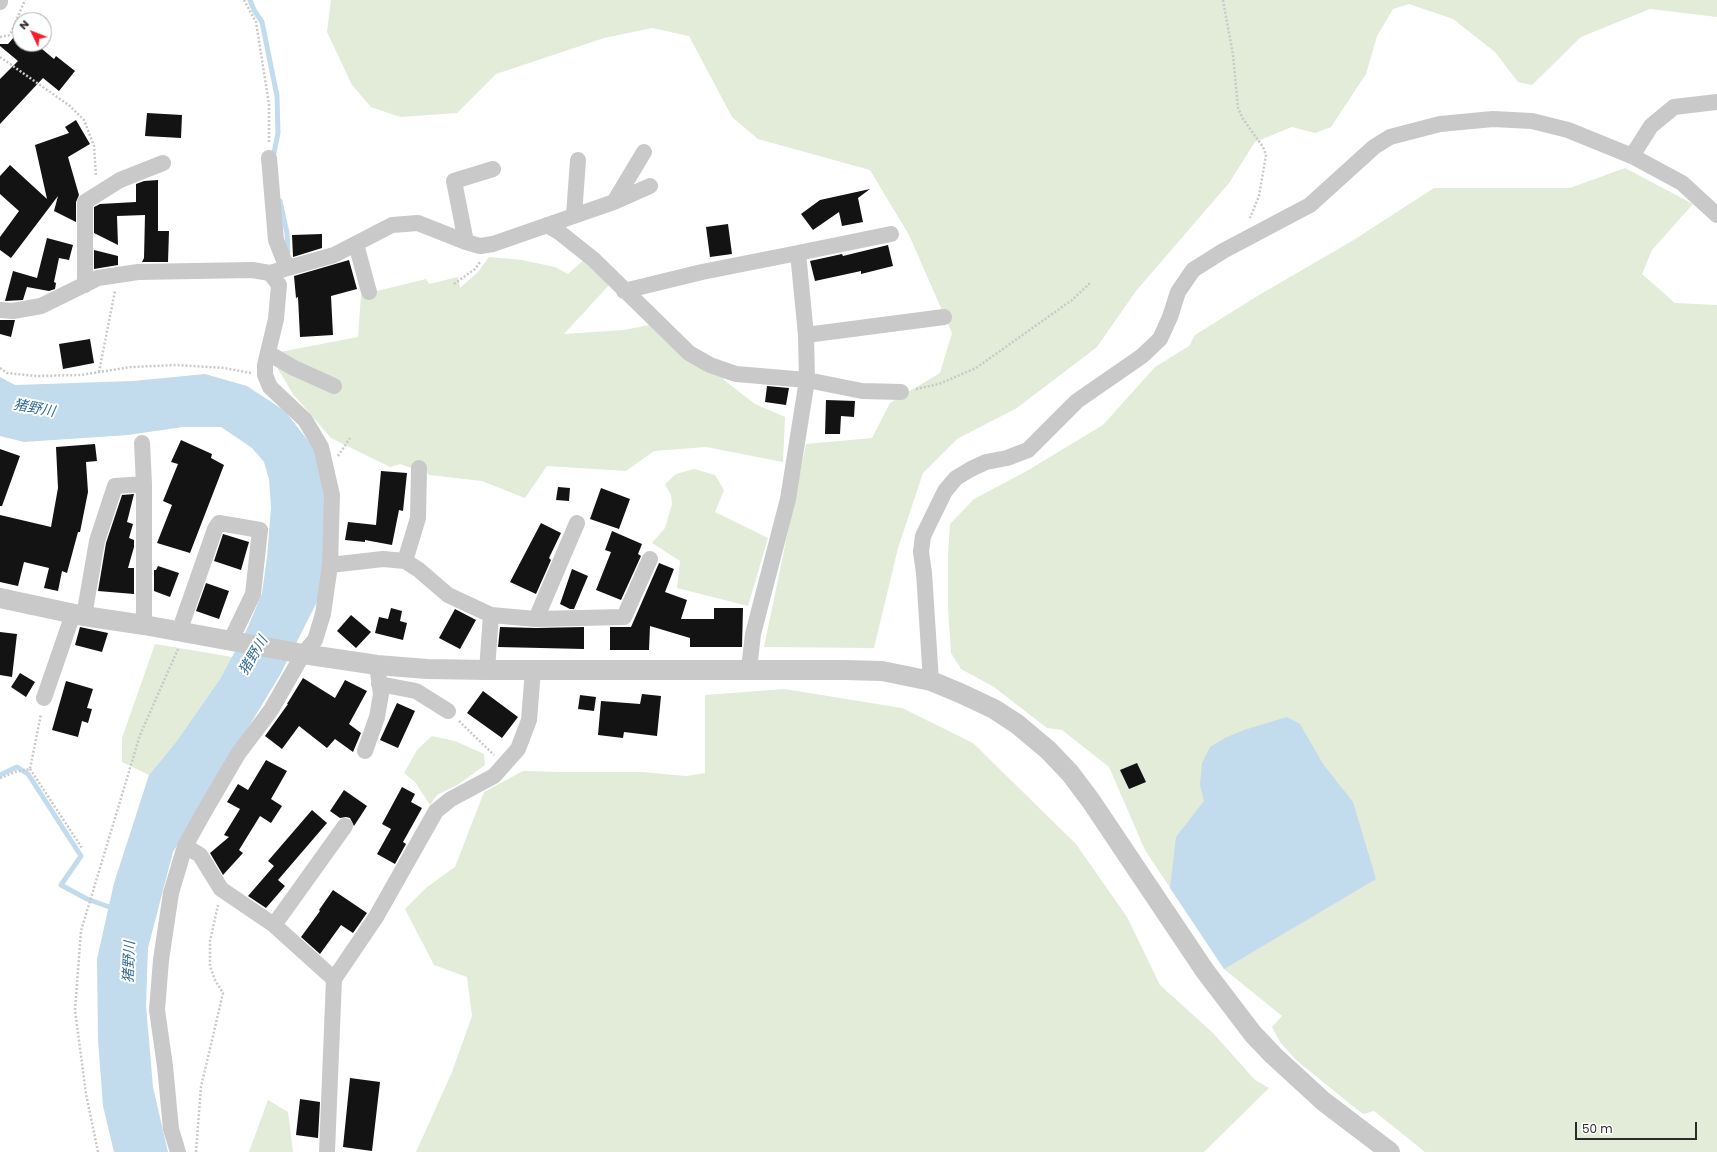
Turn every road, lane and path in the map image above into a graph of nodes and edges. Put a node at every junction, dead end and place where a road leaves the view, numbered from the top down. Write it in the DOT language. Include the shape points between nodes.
graph roads {
  1 [pos="25,0"];
  2 [pos="244,0"];
  3 [pos="1223,0"];
  4 [pos="0,37"];
  5 [pos="0,57"];
  6 [pos="1717,102"];
  7 [pos="644,152"];
  8 [pos="1632,156"];
  9 [pos="269,158"];
  10 [pos="578,160"];
  11 [pos="163,163"];
  12 [pos="493,169"];
  13 [pos="650,186"];
  14 [pos="98,194"];
  15 [pos="614,202"];
  16 [pos="574,215"];
  17 [pos="1717,215"];
  18 [pos="547,225"];
  19 [pos="891,234"];
  20 [pos="1245,240"];
  21 [pos="466,242"];
  22 [pos="356,244"];
  23 [pos="493,244"];
  24 [pos="798,253"];
  25 [pos="287,268"];
  26 [pos="270,273"];
  27 [pos="118,275"];
  28 [pos="1091,282"];
  29 [pos="454,284"];
  30 [pos="85,285"];
  31 [pos="624,291"];
  32 [pos="369,292"];
  33 [pos="0,310"];
  34 [pos="944,318"];
  35 [pos="806,335"];
  36 [pos="268,353"];
  37 [pos="0,368"];
  38 [pos="99,372"];
  39 [pos="265,375"];
  40 [pos="807,380"];
  41 [pos="334,386"];
  42 [pos="901,392"];
  43 [pos="350,438"];
  44 [pos="142,444"];
  45 [pos="341,454"];
  46 [pos="419,468"];
  47 [pos="144,484"];
  48 [pos="576,523"];
  49 [pos="650,559"];
  50 [pos="405,561"];
  51 [pos="330,565"];
  52 [pos="0,598"];
  53 [pos="78,615"];
  54 [pos="491,615"];
  55 [pos="536,619"];
  56 [pos="144,625"];
  57 [pos="182,633"];
  58 [pos="232,642"];
  59 [pos="303,654"];
  60 [pos="749,669"];
  61 [pos="487,670"];
  62 [pos="533,670"];
  63 [pos="378,674"];
  64 [pos="931,681"];
  65 [pos="44,698"];
  66 [pos="448,711"];
  67 [pos="365,751"];
  68 [pos="503,765"];
  69 [pos="30,770"];
  70 [pos="0,778"];
  71 [pos="345,826"];
  72 [pos="185,846"];
  73 [pos="82,848"];
  74 [pos="221,889"];
  75 [pos="274,925"];
  76 [pos="334,979"];
  77 [pos="98,1152"];
  78 [pos="178,1152"];
  79 [pos="196,1152"];
  80 [pos="328,1152"];
  81 [pos="1390,1152"];
  1 -- 4 [label="path" via="10,35"];
  2 -- 9 [label="path" via="256,22 269,104"];
  3 -- 20 [label="path" via="1233,55 1238,108 1266,155 1258,196"];
  5 -- 14 [label="path" via="70,106 84,120 94,146"];
  6 -- 8 [label="street" via="1674,107 1651,126"];
  7 -- 15 [label="street"];
  8 -- 17 [label="street" via="1682,183"];
  8 -- 20 [label="street" via="1568,130 1532,121 1493,119 1440,124 1390,138 1374,147 1310,205"];
  9 -- 25 [label="street" via="276,240"];
  10 -- 16 [label="street"];
  11 -- 14 [label="street" via="120,180"];
  12 -- 21 [label="street" via="454,181"];
  13 -- 15 [label="street"];
  14 -- 30 [label="street" via="85,202"];
  15 -- 16 [label="street"];
  16 -- 18 [label="street"];
  18 -- 23 [label="street"];
  18 -- 31 [label="street" via="593,259"];
  19 -- 24 [label="street"];
  20 -- 64 [label="street" via="1223,250 1193,270 1178,292 1160,339 1142,356 1077,401 1028,450 971,469 956,478 945,491 923,536 921,552"];
  21 -- 22 [label="street" via="418,223 392,224"];
  21 -- 23 [label="street" via="480,246"];
  22 -- 25 [label="street" via="334,255"];
  22 -- 32 [label="street"];
  23 -- 29 [label="path" via="475,269"];
  24 -- 31 [label="street"];
  24 -- 35 [label="street"];
  25 -- 26 [label="street"];
  26 -- 27 [label="street" via="252,270 178,270"];
  26 -- 36 [label="street" via="280,285"];
  27 -- 30 [label="street" via="98,278"];
  27 -- 38 [label="path"];
  28 -- 42 [label="path" via="1072,300 976,368 939,384"];
  30 -- 33 [label="street" via="41,306 13,312"];
  31 -- 40 [label="street" via="689,353 710,365 736,374"];
  34 -- 35 [label="street"];
  35 -- 40 [label="street"];
  36 -- 39 [label="street"];
  36 -- 41 [label="street"];
  37 -- 38 [label="path" via="7,373 36,376"];
  38 -- 39 [label="path" via="131,367 176,365 224,368"];
  39 -- 51 [label="street" via="270,387 305,420 321,447 332,495"];
  40 -- 42 [label="street" via="862,391"];
  40 -- 60 [label="street" via="788,499 753,634"];
  43 -- 45 [label="path"];
  44 -- 47 [label="street"];
  46 -- 50 [label="street" via="418,518"];
  47 -- 53 [label="street" via="115,486 97,541"];
  47 -- 56 [label="street"];
  48 -- 55 [label="street"];
  49 -- 55 [label="street" via="624,617"];
  50 -- 51 [label="street" via="383,559"];
  50 -- 54 [label="street" via="448,595"];
  51 -- 59 [label="street" via="315,640"];
  52 -- 53 [label="street"];
  53 -- 56 [label="street"];
  53 -- 65 [label="street"];
  54 -- 55 [label="street"];
  54 -- 61 [label="street"];
  56 -- 57 [label="street"];
  57 -- 58 [label="street"];
  57 -- 58 [label="street" via="219,523 260,530 253,594"];
  57 -- 77 [label="path" via="140,735 81,931 75,1010 86,1094"];
  58 -- 59 [label="street"];
  59 -- 63 [label="street"];
  59 -- 72 [label="street" via="271,710 238,754"];
  60 -- 62 [label="street"];
  60 -- 64 [label="street" via="882,671"];
  61 -- 62 [label="street"];
  61 -- 63 [label="street" via="427,669"];
  62 -- 68 [label="street" via="529,720 518,749"];
  63 -- 66 [label="street" via="416,691"];
  63 -- 67 [label="street" via="381,694 377,717"];
  64 -- 81 [label="street" via="994,709 1048,750 1070,773 1091,802 1205,970 1253,1034 1323,1101"];
  65 -- 69 [label="path"];
  66 -- 68 [label="path"];
  68 -- 76 [label="street" via="494,776 451,799 436,811 376,917"];
  69 -- 70 [label="path"];
  69 -- 73 [label="path"];
  71 -- 75 [label="street"];
  72 -- 74 [label="street" via="200,855"];
  72 -- 78 [label="street" via="171,893 157,1010 171,1129"];
  74 -- 75 [label="street"];
  74 -- 79 [label="path" via="210,941 210,966 223,993 201,1087"];
  75 -- 76 [label="street"];
  76 -- 80 [label="street"];
}
